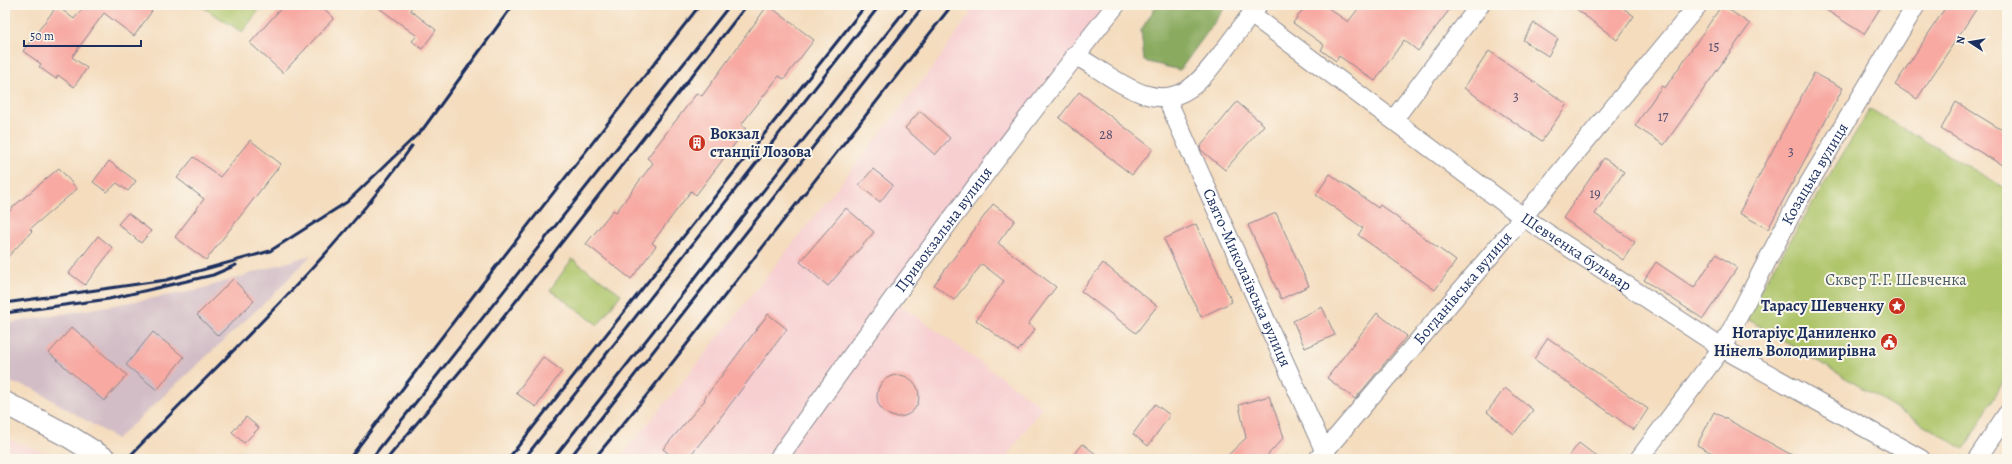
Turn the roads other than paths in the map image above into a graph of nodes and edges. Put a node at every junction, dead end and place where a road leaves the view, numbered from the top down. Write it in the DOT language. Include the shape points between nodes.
graph roads {
  1 [pos="1116,5"];
  2 [pos="1480,5"];
  3 [pos="1698,5"];
  4 [pos="1916,5"];
  5 [pos="1254,10"];
  6 [pos="1076,55"];
  7 [pos="1166,97"];
  8 [pos="1394,119"];
  9 [pos="1523,217"];
  10 [pos="1722,348"];
  11 [pos="5,403"];
  12 [pos="2007,414"];
  13 [pos="1324,456"];
  14 [pos="105,459"];
  15 [pos="778,459"];
  16 [pos="1640,459"];
  17 [pos="1921,459"];
  18 [pos="1977,459"];
  1 -- 6 [label="street, Привокзальна вулиця"];
  2 -- 8 [label="street"];
  3 -- 9 [label="street, Богданівська вулиця"];
  4 -- 10 [label="street, Козацька вулиця" via="1797,203"];
  5 -- 7 [label="street" via="1197,84 1182,93"];
  5 -- 8 [label="street, Шевченка бульвар"];
  6 -- 7 [label="street" via="1148,96"];
  6 -- 15 [label="street, Привокзальна вулиця" via="896,292"];
  7 -- 13 [label="street, Свято-Миколаївська вулиця"];
  8 -- 9 [label="street, Шевченка бульвар"];
  9 -- 10 [label="street, Шевченка бульвар"];
  9 -- 13 [label="street, Богданівська вулиця"];
  10 -- 16 [label="street, Козацька вулиця"];
  10 -- 17 [label="street, Шевченка бульвар"];
  11 -- 14 [label="main road" via="70,437"];
  12 -- 18 [label="street"];
}
